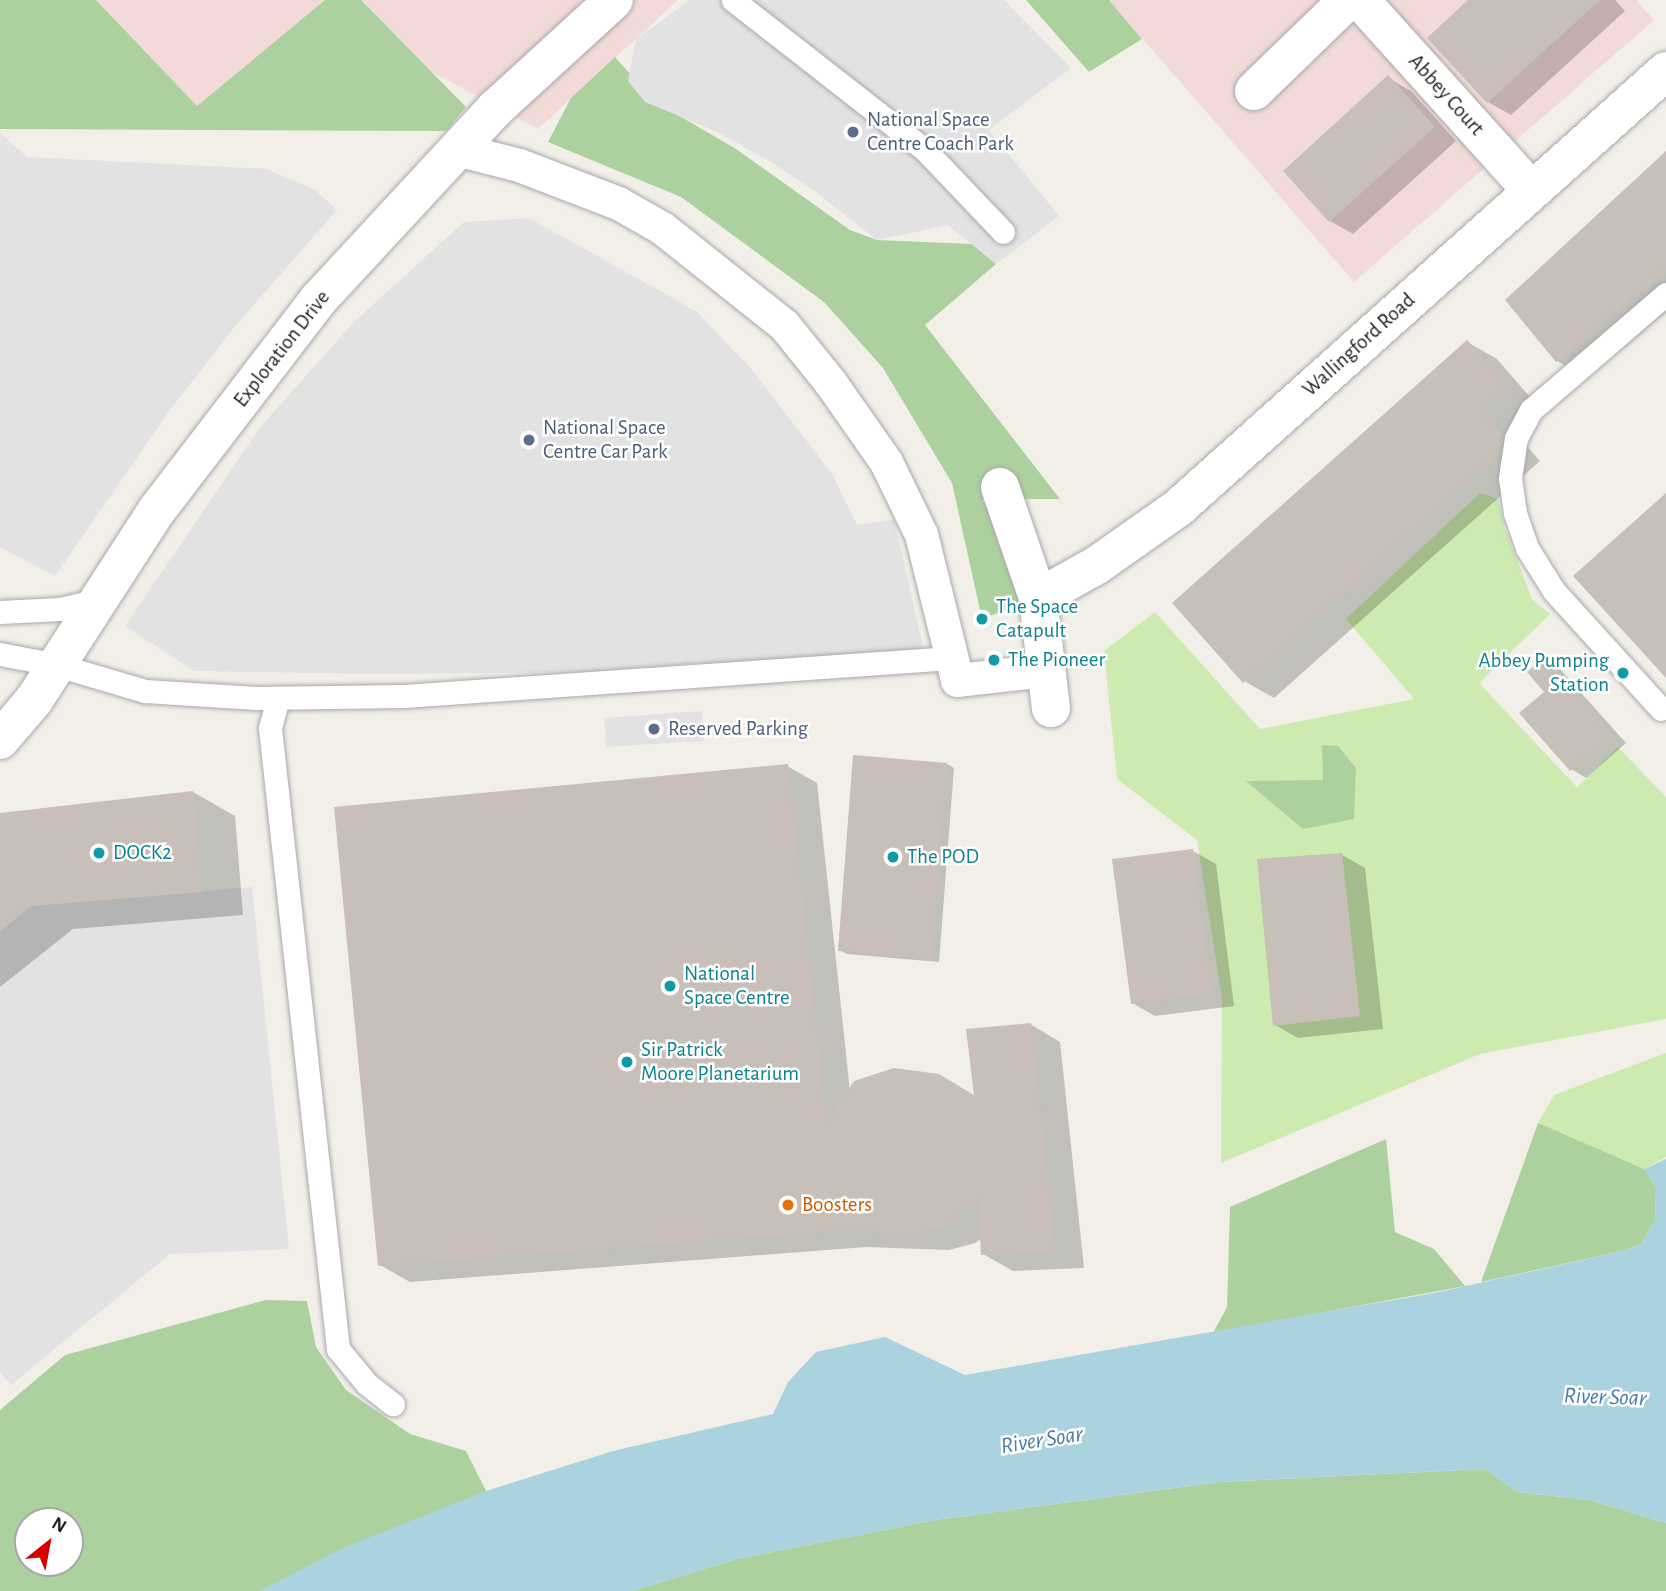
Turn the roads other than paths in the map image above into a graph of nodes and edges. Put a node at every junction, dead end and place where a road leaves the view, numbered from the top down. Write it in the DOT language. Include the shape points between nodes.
graph roads {
  1 [pos="614,0"];
  2 [pos="733,0"];
  3 [pos="1348,0"];
  4 [pos="1360,0"];
  5 [pos="1666,72"];
  6 [pos="1254,91"];
  7 [pos="456,149"];
  8 [pos="1531,190"];
  9 [pos="1003,232"];
  10 [pos="1666,295"];
  11 [pos="1000,487"];
  12 [pos="1038,597"];
  13 [pos="99,600"];
  14 [pos="0,612"];
  15 [pos="0,654"];
  16 [pos="952,658"];
  17 [pos="57,665"];
  18 [pos="1046,670"];
  19 [pos="278,698"];
  20 [pos="1051,708"];
  21 [pos="1661,709"];
  22 [pos="0,740"];
  23 [pos="393,1404"];
  1 -- 7 [label="street, Exploration Drive"];
  2 -- 9 [label="lane" via="925,150"];
  3 -- 6 [label="street"];
  4 -- 8 [label="street, Abbey Court"];
  5 -- 8 [label="street, Wallingford Road"];
  7 -- 13 [label="street, Exploration Drive" via="319,299 158,510"];
  7 -- 16 [label="street" via="520,164 618,203 662,228 784,325 886,462 921,534"];
  8 -- 12 [label="street, Wallingford Road" via="1178,508 1097,565"];
  10 -- 21 [label="lane" via="1531,410 1516,438 1510,478 1527,548 1554,591"];
  11 -- 12 [label="street"];
  12 -- 18 [label="street"];
  13 -- 14 [label="lane" via="60,609"];
  13 -- 17 [label="street, Exploration Drive"];
  15 -- 17 [label="lane"];
  16 -- 18 [label="street" via="957,680"];
  16 -- 19 [label="lane" via="404,695"];
  17 -- 19 [label="lane" via="145,691"];
  17 -- 22 [label="street, Exploration Drive"];
  18 -- 20 [label="street"];
  19 -- 23 [label="lane" via="270,728 338,1349 368,1384"];
}
